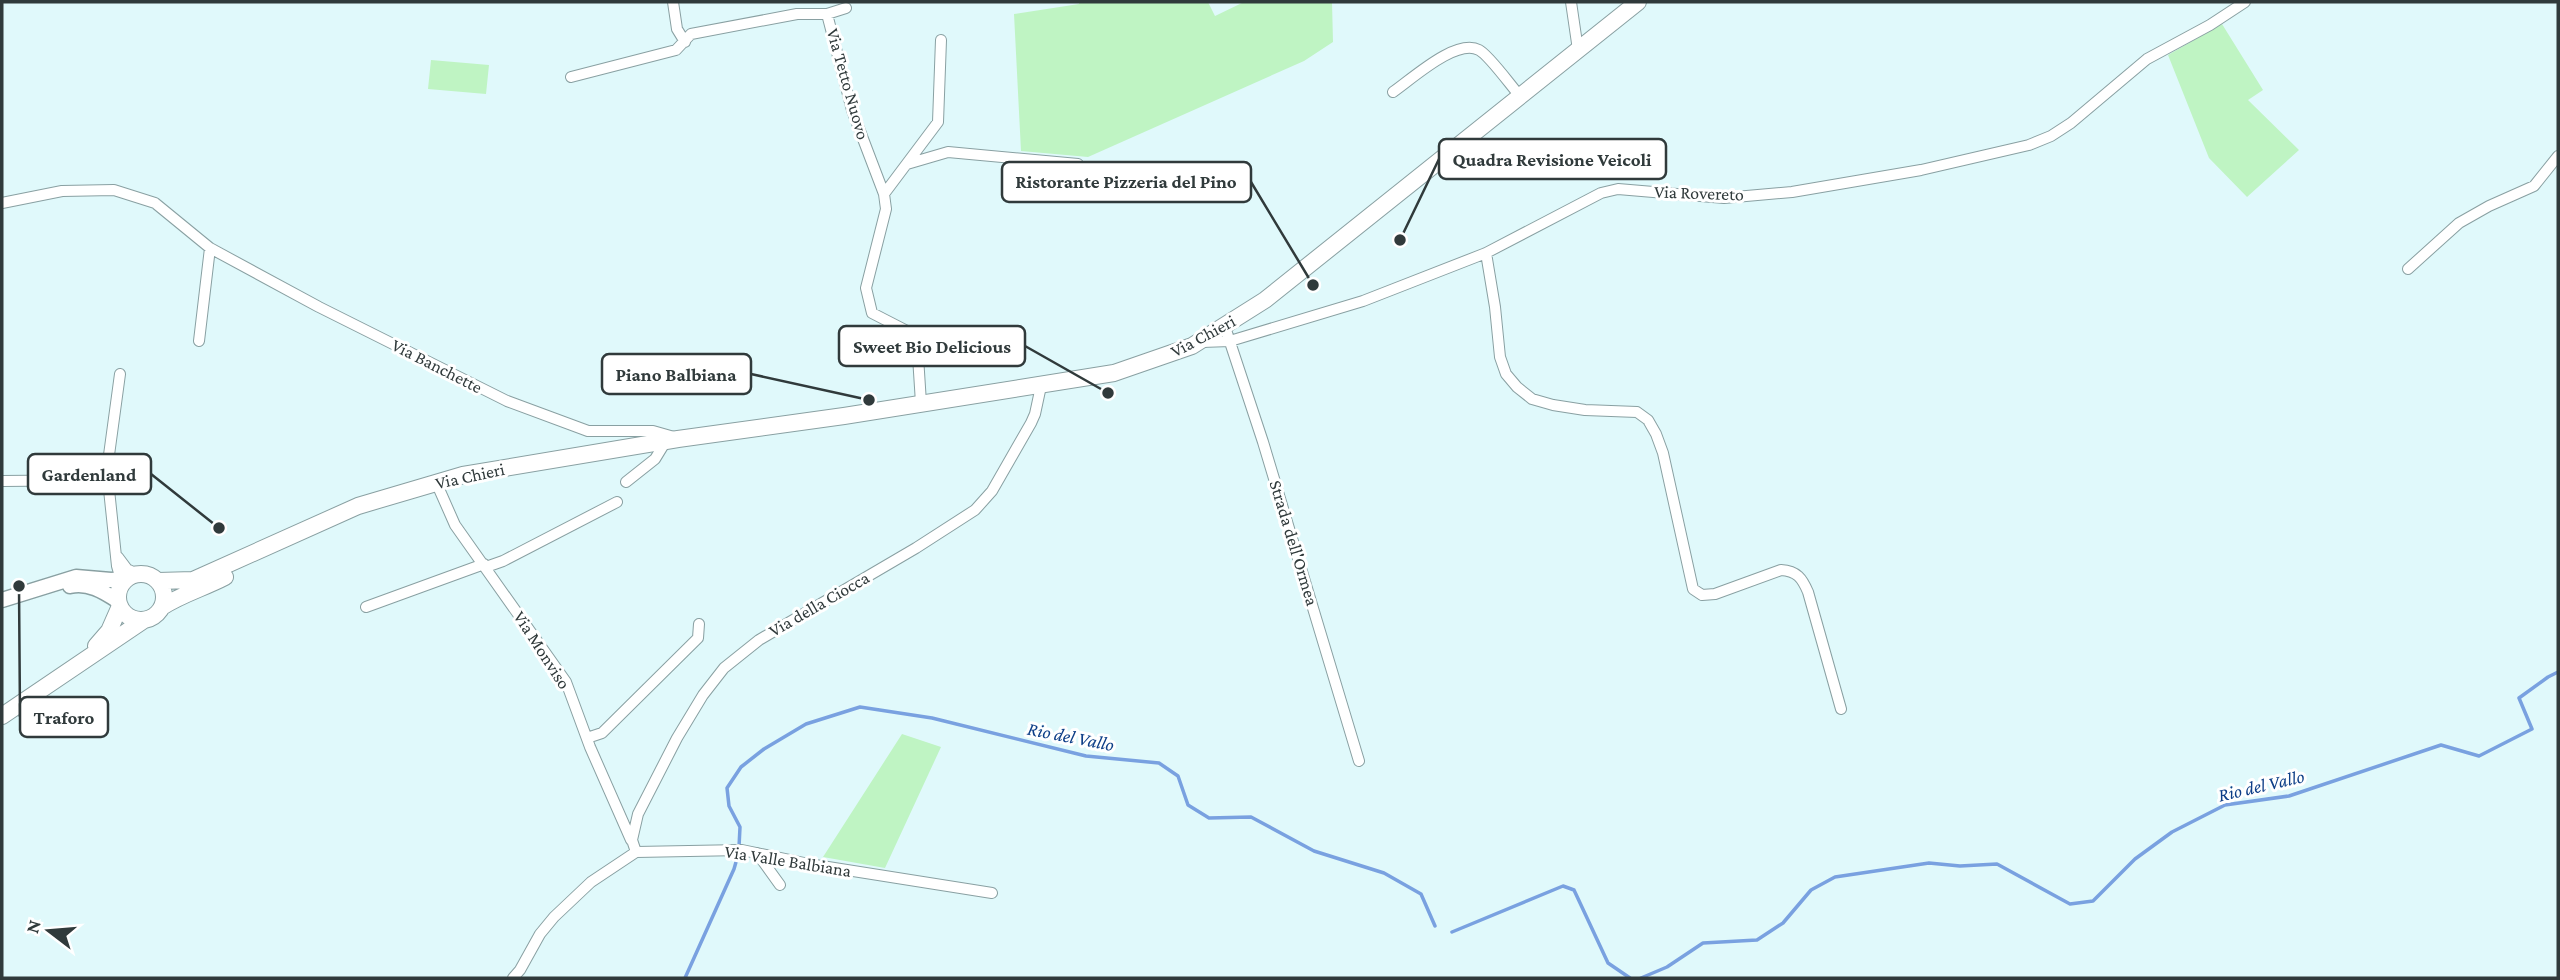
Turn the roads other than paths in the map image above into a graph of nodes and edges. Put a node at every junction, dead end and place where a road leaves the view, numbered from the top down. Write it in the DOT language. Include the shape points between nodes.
graph roads {
  1 [pos="673,2"];
  2 [pos="1571,2"];
  3 [pos="1638,2"];
  4 [pos="2245,2"];
  5 [pos="846,8"];
  6 [pos="827,14"];
  7 [pos="941,40"];
  8 [pos="685,42"];
  9 [pos="1578,50"];
  10 [pos="571,77"];
  11 [pos="1393,92"];
  12 [pos="1520,96"];
  13 [pos="2558,156"];
  14 [pos="906,164"];
  15 [pos="1078,164"];
  16 [pos="884,194"];
  17 [pos="2,202"];
  18 [pos="210,248"];
  19 [pos="1486,253"];
  20 [pos="2408,269"];
  21 [pos="1228,334"];
  22 [pos="199,341"];
  23 [pos="120,374"];
  24 [pos="1041,386"];
  25 [pos="921,404"];
  26 [pos="673,440"];
  27 [pos="108,480"];
  28 [pos="2,481"];
  29 [pos="436,482"];
  30 [pos="626,482"];
  31 [pos="617,502"];
  32 [pos="282,541"];
  33 [pos="485,566"];
  34 [pos="131,577"];
  35 [pos="158,581"];
  36 [pos="34,591"];
  37 [pos="2,600"];
  38 [pos="119,603"];
  39 [pos="162,607"];
  40 [pos="366,607"];
  41 [pos="144,620"];
  42 [pos="699,624"];
  43 [pos="83,660"];
  44 [pos="1841,709"];
  45 [pos="2,716"];
  46 [pos="587,738"];
  47 [pos="1359,761"];
  48 [pos="632,840"];
  49 [pos="636,852"];
  50 [pos="757,853"];
  51 [pos="780,885"];
  52 [pos="992,893"];
  53 [pos="513,978"];
  1 -- 8 [label="street" via="677,29"];
  2 -- 9 [label="street"];
  3 -- 9 [label="main road, Via Chieri"];
  4 -- 19 [label="street, Via Rovereto" via="2147,59 2071,123 2029,145 1921,170 1792,192 1724,198 1618,189 1581,202"];
  5 -- 6 [label="street, Via Tetto Nuovo"];
  6 -- 8 [label="street, Via Tetto Nuovo" via="797,14 691,34"];
  6 -- 16 [label="street, Via Tetto Nuovo" via="852,110"];
  7 -- 14 [label="street" via="938,122"];
  8 -- 10 [label="street, Via Tetto Nuovo" via="676,50"];
  9 -- 12 [label="main road, Via Chieri"];
  11 -- 12 [label="street" via="1450,52 1469,48 1480,51"];
  12 -- 21 [label="main road, Via Chieri"];
  13 -- 20 [label="street" via="2534,186 2459,223"];
  14 -- 15 [label="street" via="948,152"];
  14 -- 16 [label="street"];
  16 -- 25 [label="street, Via Tetto Nuovo" via="886,209 866,288 872,313 907,331 916,341"];
  17 -- 18 [label="street, Via Banchette" via="62,191 114,191 155,203"];
  18 -- 22 [label="street"];
  18 -- 26 [label="street, Via Banchette" via="507,401 588,431 653,431"];
  19 -- 21 [label="street, Via Rovereto" via="1363,301"];
  19 -- 44 [label="street" via="1506,374 1532,399 1585,411 1637,412 1648,420 1663,453 1693,589 1702,595 1715,594 1781,570 1802,578"];
  21 -- 24 [label="main road, Via Chieri" via="1114,373"];
  21 -- 47 [label="street, Strada dell'Ormea"];
  23 -- 27 [label="street"];
  24 -- 25 [label="main road, Via Chieri"];
  24 -- 48 [label="street, Via della Ciocca" via="1035,414 992,491 975,510 759,640 724,668 677,738 638,814"];
  25 -- 26 [label="main road, Via Chieri"];
  26 -- 29 [label="main road, Via Chieri"];
  26 -- 30 [label="street"];
  27 -- 28 [label="street"];
  27 -- 34 [label="street" via="119,573"];
  29 -- 32 [label="main road, Via Chieri" via="358,506"];
  29 -- 33 [label="street, Via Monviso" via="455,525"];
  31 -- 33 [label="street"];
  32 -- 35 [label="main road, Via Chieri" via="193,580"];
  32 -- 39 [label="main road, Via Chieri" via="242,568"];
  33 -- 40 [label="street"];
  33 -- 46 [label="street, Via Monviso" via="566,682"];
  34 -- 35 [label="main road" via="147,575"];
  34 -- 36 [label="main road" via="76,577"];
  34 -- 38 [label="main road" via="118,592"];
  35 -- 39 [label="main road" via="164,595"];
  36 -- 37 [label="main road"];
  36 -- 38 [label="main road" via="80,585 104,591"];
  38 -- 41 [label="main road" via="128,617"];
  38 -- 43 [label="main road" via="109,631"];
  39 -- 41 [label="main road"];
  41 -- 43 [label="main road"];
  42 -- 46 [label="street" via="698,638 602,733"];
  43 -- 45 [label="main road"];
  46 -- 48 [label="street, Via Monviso"];
  48 -- 49 [label="street"];
  49 -- 50 [label="street, Via Valle Balbiana"];
  49 -- 53 [label="street" via="591,882 554,917"];
  50 -- 51 [label="street"];
  50 -- 52 [label="street, Via Valle Balbiana"];
}
